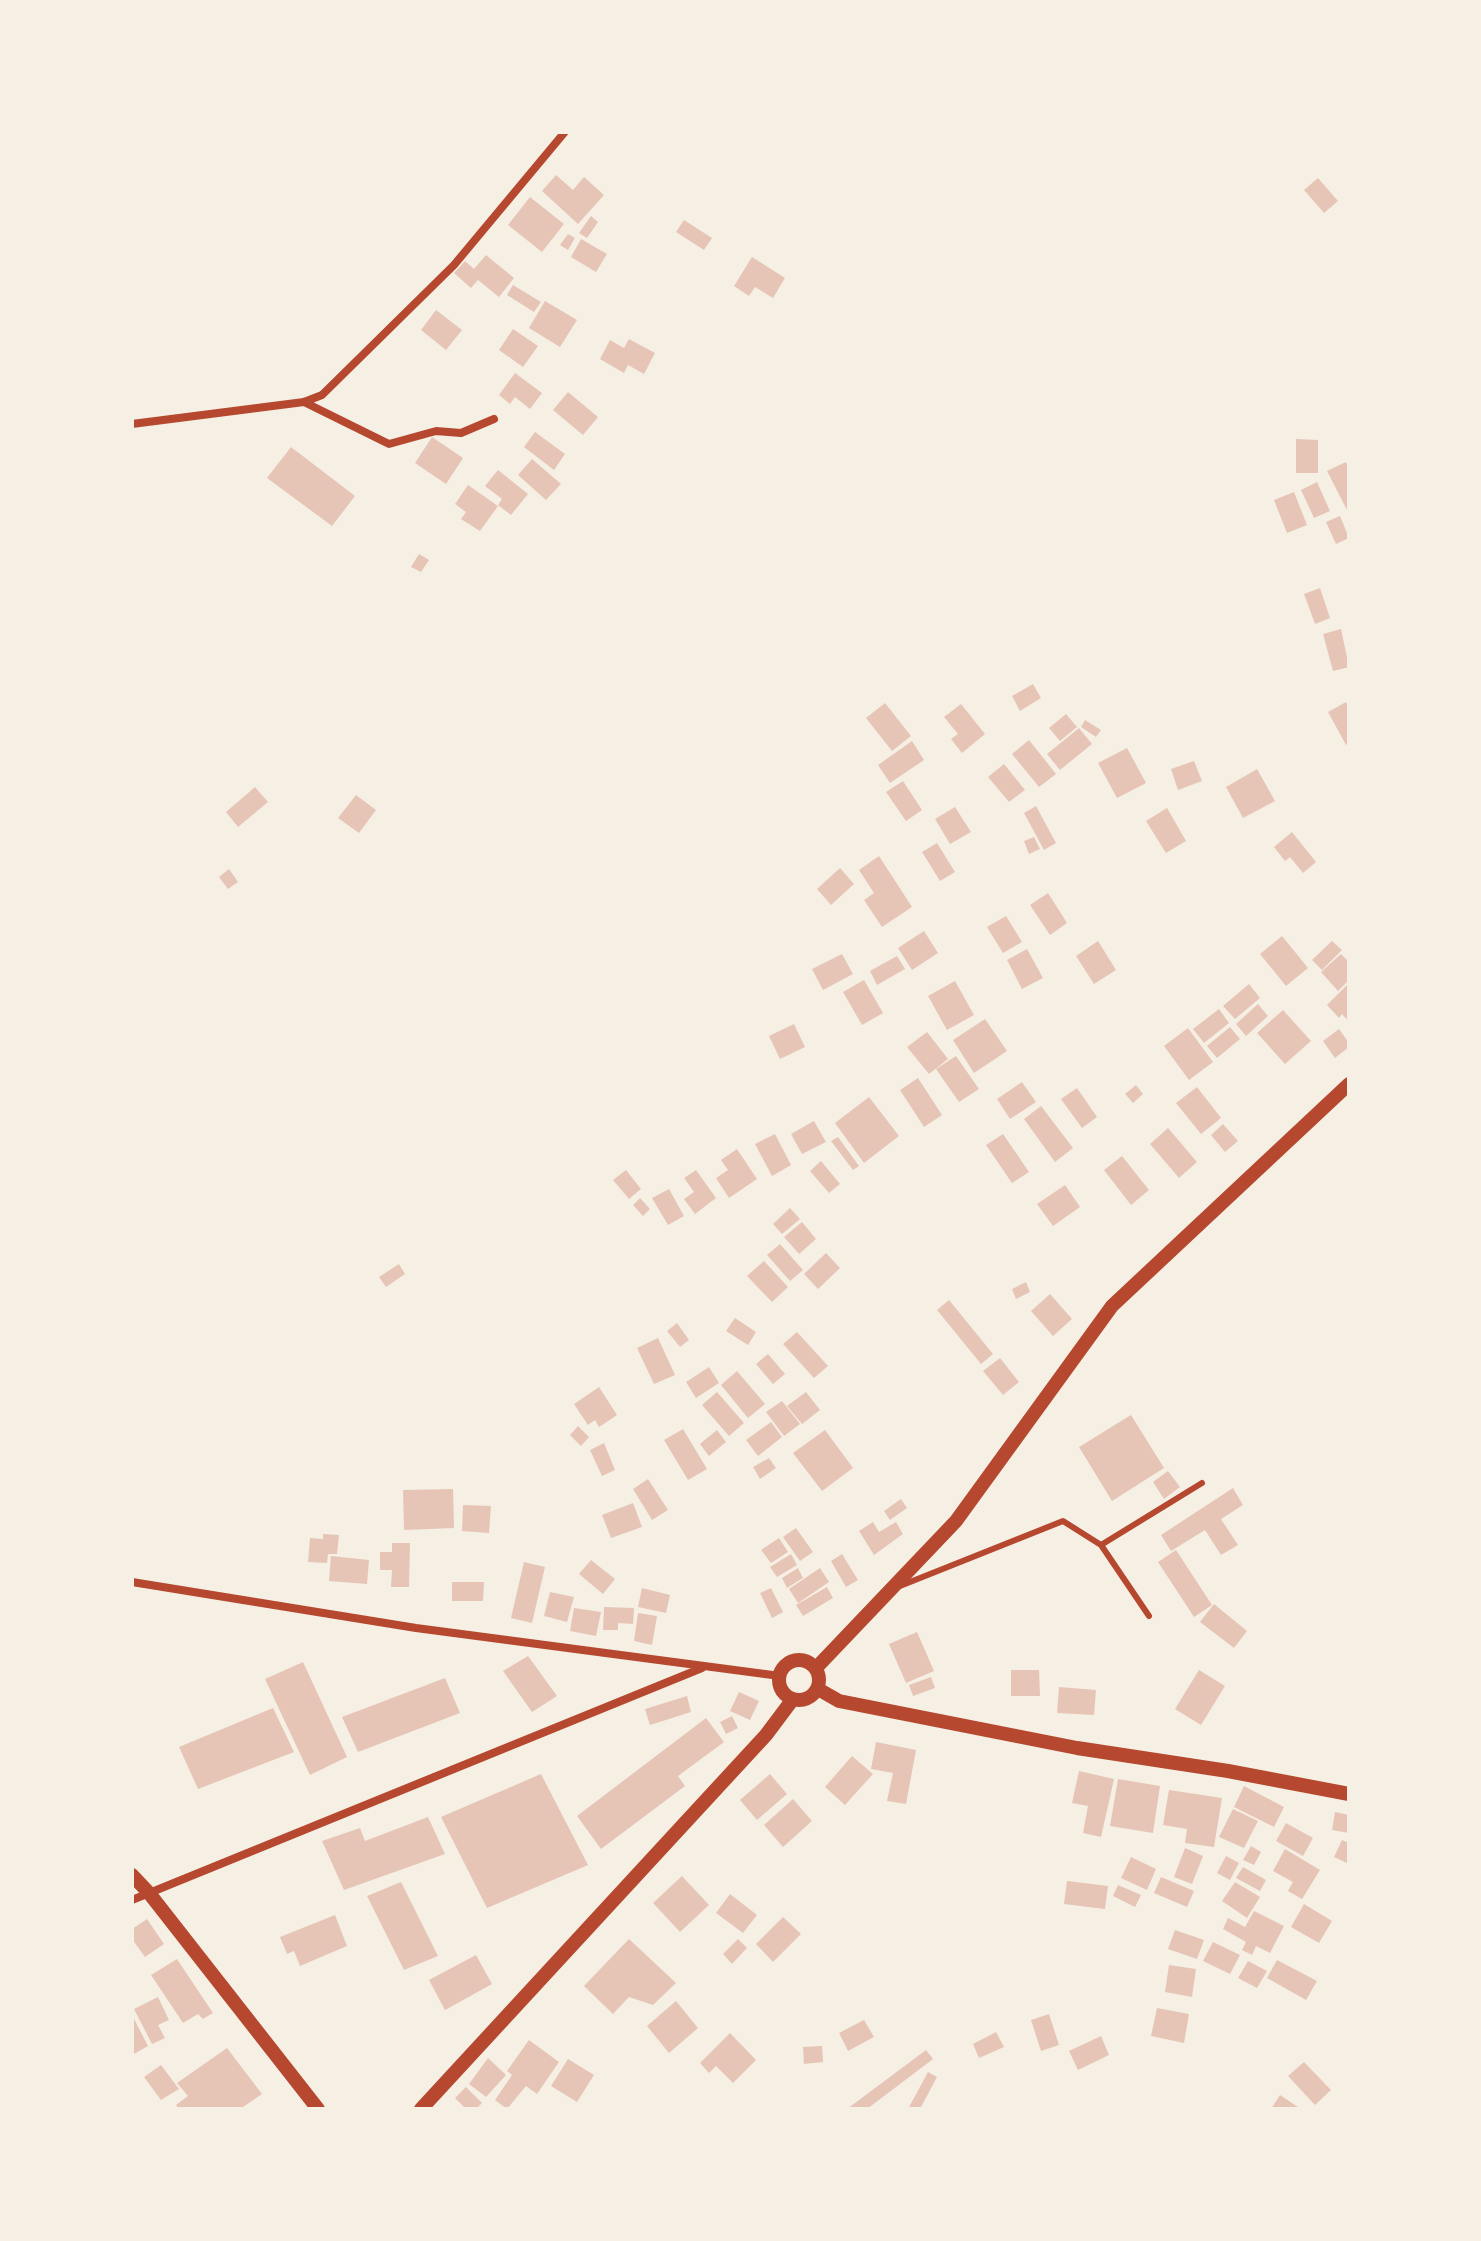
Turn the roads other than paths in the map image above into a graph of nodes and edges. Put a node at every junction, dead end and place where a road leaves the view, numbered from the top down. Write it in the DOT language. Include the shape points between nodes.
graph roads {
  1 [pos="564,133"];
  2 [pos="304,402"];
  3 [pos="494,419"];
  4 [pos="132,424"];
  5 [pos="1349,1084"];
  6 [pos="1202,1483"];
  7 [pos="1101,1545"];
  8 [pos="132,1582"];
  9 [pos="893,1589"];
  10 [pos="1149,1616"];
  11 [pos="705,1666"];
  12 [pos="816,1668"];
  13 [pos="780,1676"];
  14 [pos="818,1689"];
  15 [pos="793,1699"];
  16 [pos="1349,1794"];
  17 [pos="132,1875"];
  18 [pos="149,1893"];
  19 [pos="132,1900"];
  20 [pos="315,2106"];
  21 [pos="421,2109"];
  1 -- 2 [label="street" via="454,265 322,395"];
  2 -- 3 [label="street" via="389,444 436,431 461,433"];
  2 -- 4 [label="street"];
  5 -- 9 [label="street" via="1112,1306 956,1521"];
  6 -- 7 [label="lane"];
  7 -- 9 [label="lane" via="1063,1521"];
  7 -- 10 [label="lane"];
  8 -- 11 [label="street" via="416,1628"];
  9 -- 12 [label="street"];
  11 -- 13 [label="street"];
  11 -- 18 [label="street"];
  12 -- 13 [label="street" via="799,1659"];
  12 -- 14 [label="street"];
  13 -- 15 [label="street" via="780,1686"];
  14 -- 15 [label="street" via="802,1700"];
  14 -- 16 [label="street" via="839,1701 1062,1746"];
  15 -- 21 [label="street" via="766,1735"];
  17 -- 18 [label="street"];
  18 -- 19 [label="street"];
  18 -- 20 [label="street"];
}
